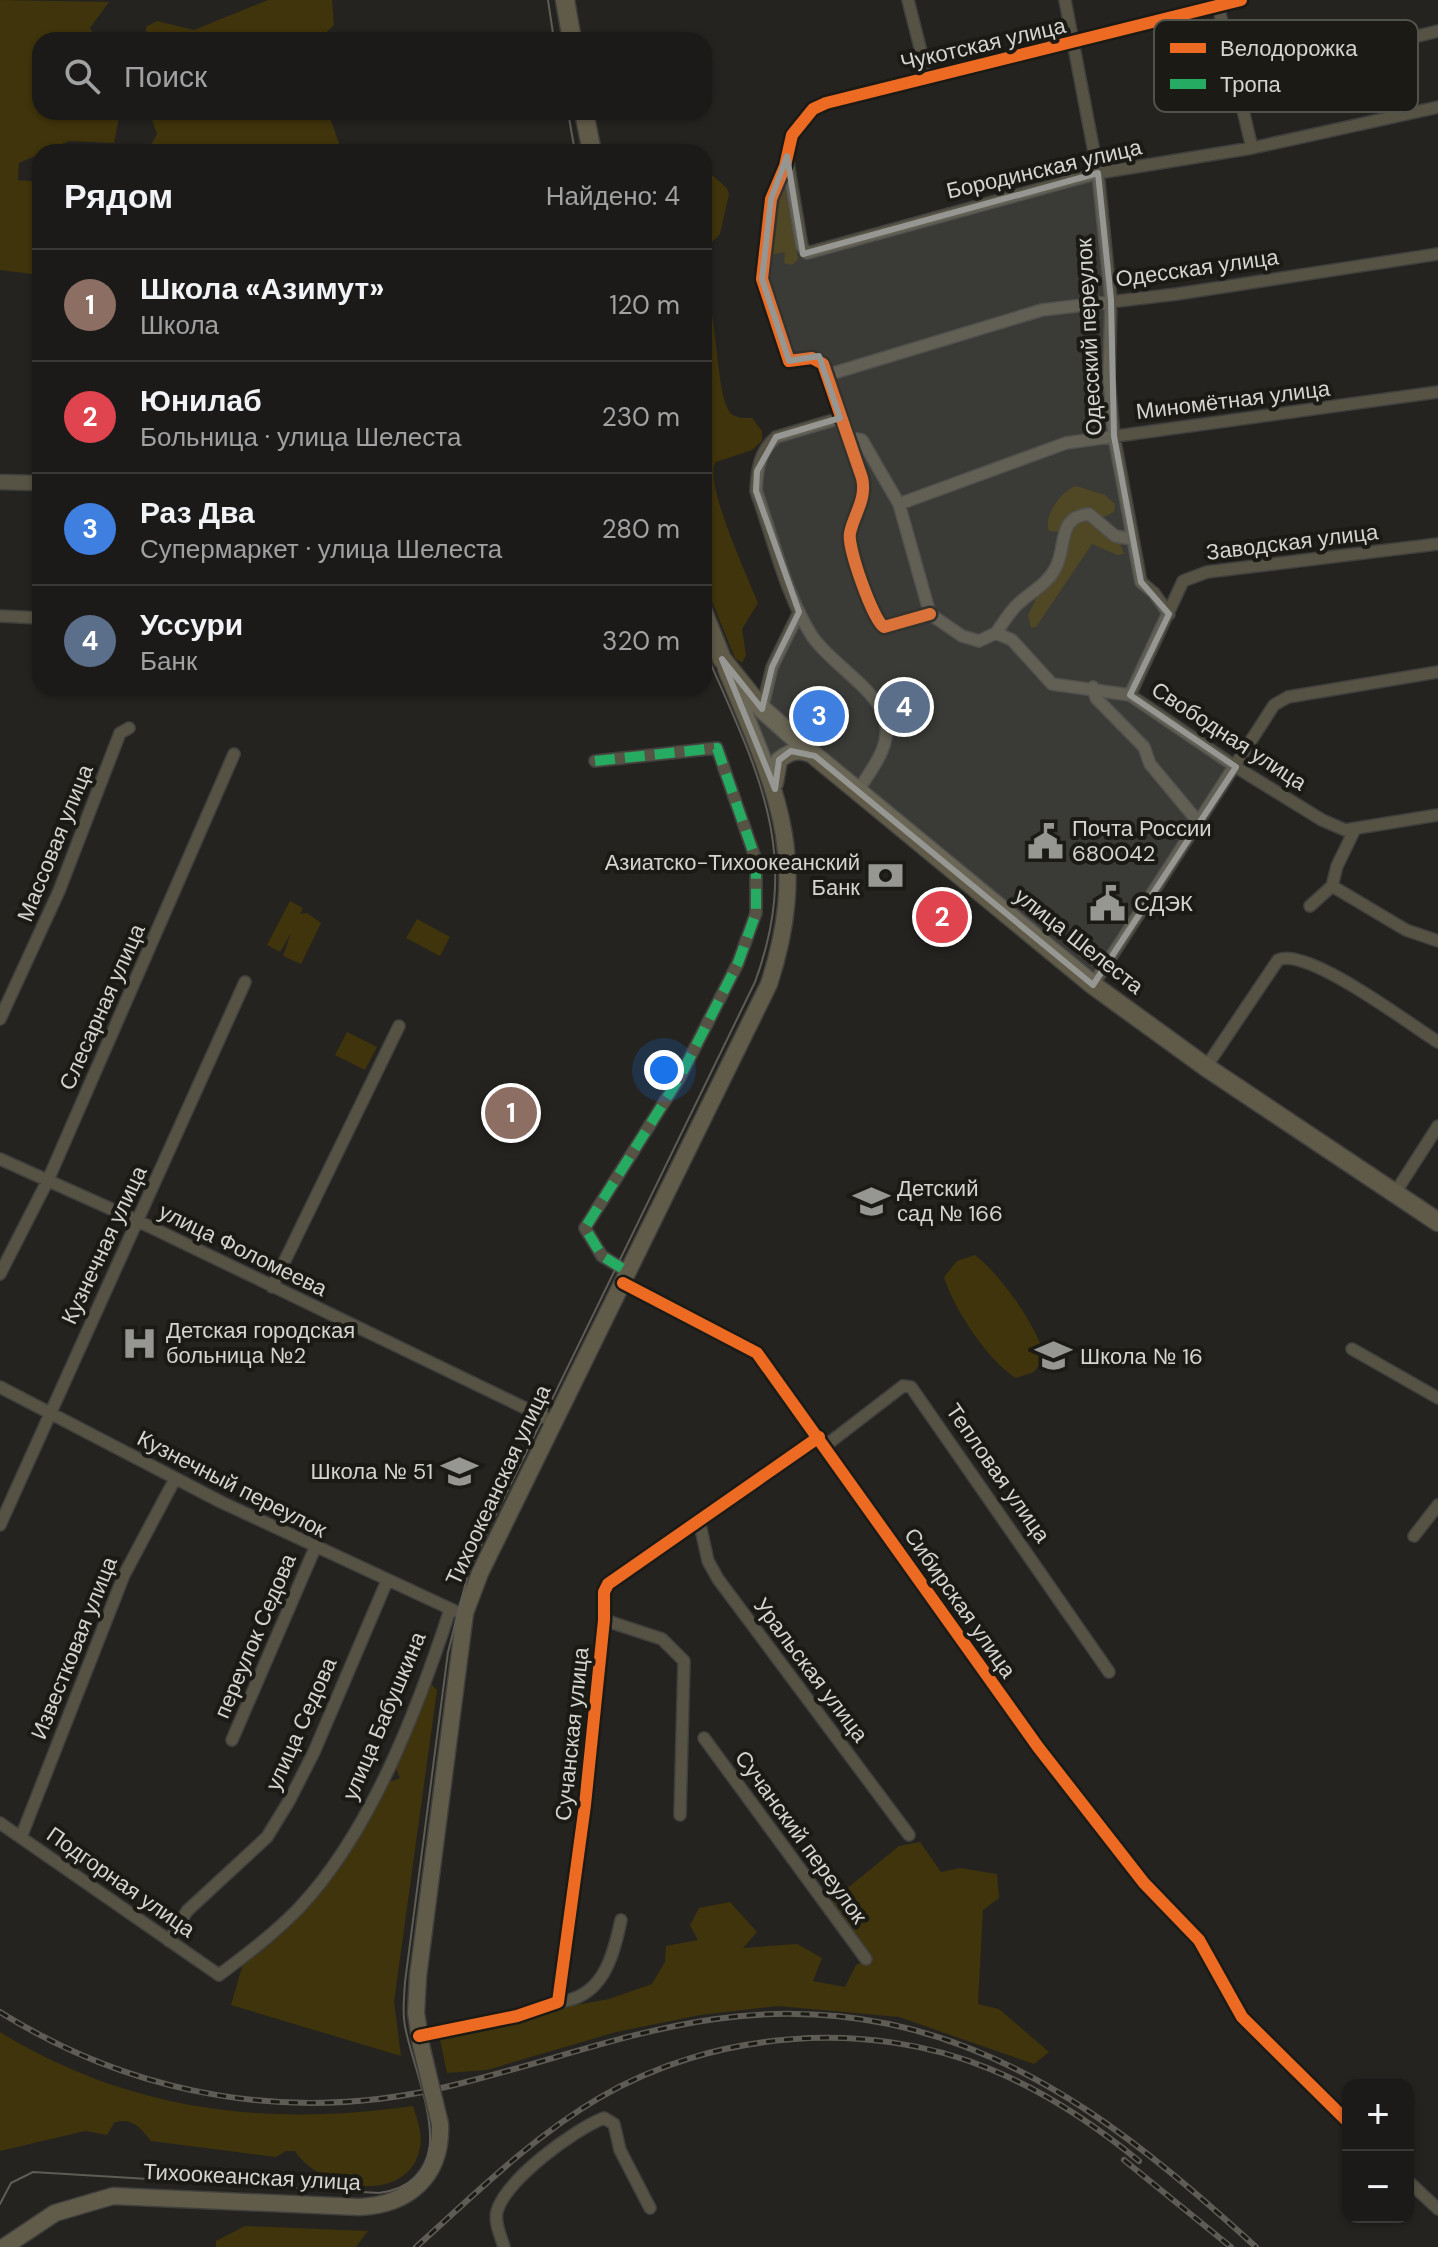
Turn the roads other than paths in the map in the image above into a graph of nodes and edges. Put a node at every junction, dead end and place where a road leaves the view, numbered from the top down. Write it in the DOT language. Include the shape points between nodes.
graph roads {
  1 [pos="565,0"];
  2 [pos="908,0"];
  3 [pos="1065,0"];
  4 [pos="1241,0"];
  5 [pos="1218,3"];
  6 [pos="1158,20"];
  7 [pos="1154,21"];
  8 [pos="1438,31"];
  9 [pos="571,32"];
  10 [pos="1418,36"];
  11 [pos="1073,44"];
  12 [pos="927,75"];
  13 [pos="1438,107"];
  14 [pos="1418,111"];
  15 [pos="1243,112"];
  16 [pos="1415,112"];
  17 [pos="586,120"];
  18 [pos="590,144"];
  19 [pos="1252,148"];
  20 [pos="787,156"];
  21 [pos="1098,173"];
  22 [pos="1438,254"];
  23 [pos="1111,300"];
  24 [pos="827,375"];
  25 [pos="1438,392"];
  26 [pos="840,418"];
  27 [pos="1114,436"];
  28 [pos="847,437"];
  29 [pos="0,482"];
  30 [pos="32,483"];
  31 [pos="899,504"];
  32 [pos="1132,539"];
  33 [pos="1438,544"];
  34 [pos="799,612"];
  35 [pos="930,614"];
  36 [pos="1169,614"];
  37 [pos="0,616"];
  38 [pos="32,618"];
  39 [pos="996,633"];
  40 [pos="712,634"];
  41 [pos="722,659"];
  42 [pos="1438,672"];
  43 [pos="1093,687"];
  44 [pos="1130,695"];
  45 [pos="762,709"];
  46 [pos="129,728"];
  47 [pos="234,754"];
  48 [pos="815,756"];
  49 [pos="595,761"];
  50 [pos="1236,767"];
  51 [pos="775,789"];
  52 [pos="858,791"];
  53 [pos="1438,815"];
  54 [pos="1200,824"];
  55 [pos="1354,831"];
  56 [pos="1332,886"];
  57 [pos="1310,906"];
  58 [pos="1438,941"];
  59 [pos="245,982"];
  60 [pos="1093,985"];
  61 [pos="0,1019"];
  62 [pos="399,1026"];
  63 [pos="1438,1042"];
  64 [pos="1206,1067"];
  65 [pos="1438,1126"];
  66 [pos="0,1159"];
  67 [pos="48,1180"];
  68 [pos="1395,1193"];
  69 [pos="138,1221"];
  70 [pos="1438,1222"];
  71 [pos="0,1274"];
  72 [pos="625,1277"];
  73 [pos="272,1287"];
  74 [pos="1352,1349"];
  75 [pos="0,1387"];
  76 [pos="1438,1398"];
  77 [pos="50,1412"];
  78 [pos="554,1422"];
  79 [pos="822,1442"];
  80 [pos="175,1479"];
  81 [pos="1438,1505"];
  82 [pos="699,1520"];
  83 [pos="0,1525"];
  84 [pos="1414,1536"];
  85 [pos="315,1548"];
  86 [pos="387,1581"];
  87 [pos="458,1612"];
  88 [pos="604,1620"];
  89 [pos="1109,1672"];
  90 [pos="704,1738"];
  91 [pos="232,1740"];
  92 [pos="680,1815"];
  93 [pos="0,1823"];
  94 [pos="909,1835"];
  95 [pos="21,1837"];
  96 [pos="621,1920"];
  97 [pos="169,1941"];
  98 [pos="866,1959"];
  99 [pos="219,1975"];
  100 [pos="558,2002"];
  101 [pos="420,2040"];
  102 [pos="1342,2116"];
  103 [pos="1414,2187"];
  104 [pos="650,2208"];
  105 [pos="1438,2209"];
  106 [pos="4,2247"];
  107 [pos="504,2247"];
  1 -- 9 [label="main road"];
  2 -- 12 [label="street"];
  3 -- 11 [label="street, Одесский переулок"];
  4 -- 5 [label="street, Чукотская улица"];
  5 -- 6 [label="street, Чукотская улица"];
  7 -- 11 [label="street, Чукотская улица"];
  8 -- 10 [label="street"];
  11 -- 12 [label="street, Чукотская улица"];
  11 -- 21 [label="street, Одесский переулок"];
  12 -- 20 [label="street, Чукотская улица" via="813,109 792,135"];
  13 -- 14 [label="street, Бородинская улица"];
  15 -- 19 [label="street"];
  16 -- 19 [label="street, Бородинская улица"];
  17 -- 18 [label="main road"];
  19 -- 21 [label="street, Бородинская улица"];
  20 -- 21 [label="street, Бородинская улица" via="807,253"];
  20 -- 24 [label="street" via="771,199 762,279 789,361 816,358"];
  21 -- 23 [label="street, Одесский переулок"];
  22 -- 23 [label="street, Одесская улица"];
  23 -- 24 [label="street, Одесская улица" via="1042,310"];
  23 -- 27 [label="street, Одесский переулок"];
  24 -- 26 [label="street"];
  25 -- 27 [label="street, Миномётная улица"];
  26 -- 28 [label="street"];
  26 -- 34 [label="street" via="776,437 757,471 756,491"];
  27 -- 31 [label="street, Миномётная улица" via="1066,443"];
  27 -- 32 [label="street, Одесский переулок"];
  28 -- 31 [label="street" via="862,440"];
  28 -- 35 [label="street" via="864,486 849,535 874,615 884,627"];
  29 -- 30 [label="street"];
  31 -- 35 [label="street"];
  32 -- 36 [label="street, Одесский переулок" via="1141,582"];
  32 -- 39 [label="street" via="1115,536 1089,514 1074,517 1066,524 1061,552 1047,581 1015,607"];
  33 -- 36 [label="street, Заводская улица" via="1194,575 1183,581"];
  34 -- 45 [label="street" via="772,667"];
  34 -- 52 [label="street" via="819,645 877,702 885,719 887,742"];
  35 -- 39 [label="street" via="973,640"];
  36 -- 44 [label="street, Заводская улица"];
  37 -- 38 [label="street"];
  39 -- 43 [label="street, Свободная улица" via="1012,640 1052,684"];
  40 -- 41 [label="main road, Тихоокеанская улица"];
  41 -- 45 [label="main road, улица Шелеста"];
  41 -- 51 [label="main road, Тихоокеанская улица"];
  42 -- 50 [label="street" via="1280,700"];
  43 -- 44 [label="street, Свободная улица"];
  43 -- 54 [label="street" via="1096,698 1144,747 1150,764"];
  44 -- 50 [label="street, Свободная улица"];
  45 -- 48 [label="main road, улица Шелеста"];
  46 -- 61 [label="street, Массовая улица" via="120,733 59,891"];
  47 -- 67 [label="street, Слесарная улица"];
  48 -- 51 [label="main road" via="791,751 779,760"];
  48 -- 52 [label="main road, улица Шелеста"];
  49 -- 72 [label="street, Сибирская улица" via="717,748 756,860 756,913 738,963 680,1077 585,1228 602,1256"];
  50 -- 54 [label="street"];
  50 -- 55 [label="street, Свободная улица" via="1322,820"];
  51 -- 72 [label="main road, Тихоокеанская улица" via="786,832 787,877 785,919 769,984"];
  52 -- 60 [label="main road, улица Шелеста"];
  53 -- 55 [label="street"];
  54 -- 60 [label="street"];
  55 -- 56 [label="street"];
  56 -- 57 [label="street"];
  56 -- 58 [label="street" via="1406,930"];
  59 -- 69 [label="street, Кузнечная улица"];
  60 -- 64 [label="main road, улица Шелеста"];
  62 -- 73 [label="street"];
  63 -- 64 [label="street" via="1377,1000 1294,956 1278,960"];
  64 -- 68 [label="main road, улица Шелеста"];
  65 -- 68 [label="street"];
  66 -- 67 [label="street, улица Фоломеева"];
  67 -- 69 [label="street, улица Фоломеева"];
  67 -- 71 [label="street, Слесарная улица"];
  68 -- 70 [label="main road, улица Шелеста"];
  69 -- 73 [label="street, улица Фоломеева"];
  69 -- 77 [label="street, Кузнечная улица"];
  72 -- 78 [label="main road, Тихоокеанская улица"];
  72 -- 79 [label="street, Сибирская улица" via="757,1353"];
  73 -- 78 [label="street, улица Фоломеева"];
  74 -- 76 [label="street"];
  75 -- 77 [label="street, Кузнечный переулок"];
  77 -- 80 [label="street, Кузнечный переулок"];
  77 -- 83 [label="street, Кузнечная улица"];
  78 -- 87 [label="main road, Тихоокеанская улица"];
  79 -- 82 [label="street, Сучанская улица"];
  79 -- 89 [label="street, Тепловая улица" via="903,1386 911,1387"];
  79 -- 102 [label="street, Сибирская улица" via="1038,1747 1144,1883 1199,1940 1242,2017"];
  80 -- 85 [label="street, Кузнечный переулок"];
  80 -- 95 [label="street, Известковая улица" via="124,1575"];
  81 -- 84 [label="street"];
  82 -- 88 [label="street, Сучанская улица" via="608,1584"];
  82 -- 94 [label="street, Уральская улица" via="708,1561 718,1579"];
  85 -- 86 [label="street, Кузнечный переулок"];
  85 -- 91 [label="street, переулок Седова"];
  86 -- 87 [label="street, Кузнечный переулок"];
  86 -- 97 [label="street, улица Седова" via="314,1752 275,1825 187,1911"];
  87 -- 99 [label="street, улица Бабушкина" via="380,1785 327,1874 298,1908"];
  87 -- 101 [label="main road, Тихоокеанская улица" via="418,1976"];
  88 -- 92 [label="street" via="662,1639 684,1661"];
  88 -- 100 [label="street, Сучанская улица"];
  90 -- 98 [label="street, Сучанский переулок"];
  93 -- 95 [label="street, Подгорная улица"];
  95 -- 97 [label="street, Подгорная улица"];
  96 -- 100 [label="street" via="609,1968 600,1981 587,1992"];
  97 -- 99 [label="street, Подгорная улица"];
  100 -- 101 [label="street"];
  101 -- 106 [label="main road, Тихоокеанская улица, bridge" via="440,2124 440,2148 433,2167 398,2201 359,2207 113,2196 55,2213"];
  103 -- 105 [label="street"];
  104 -- 107 [label="street" via="620,2150 614,2124 604,2118 545,2154 501,2202 496,2222"];
}
